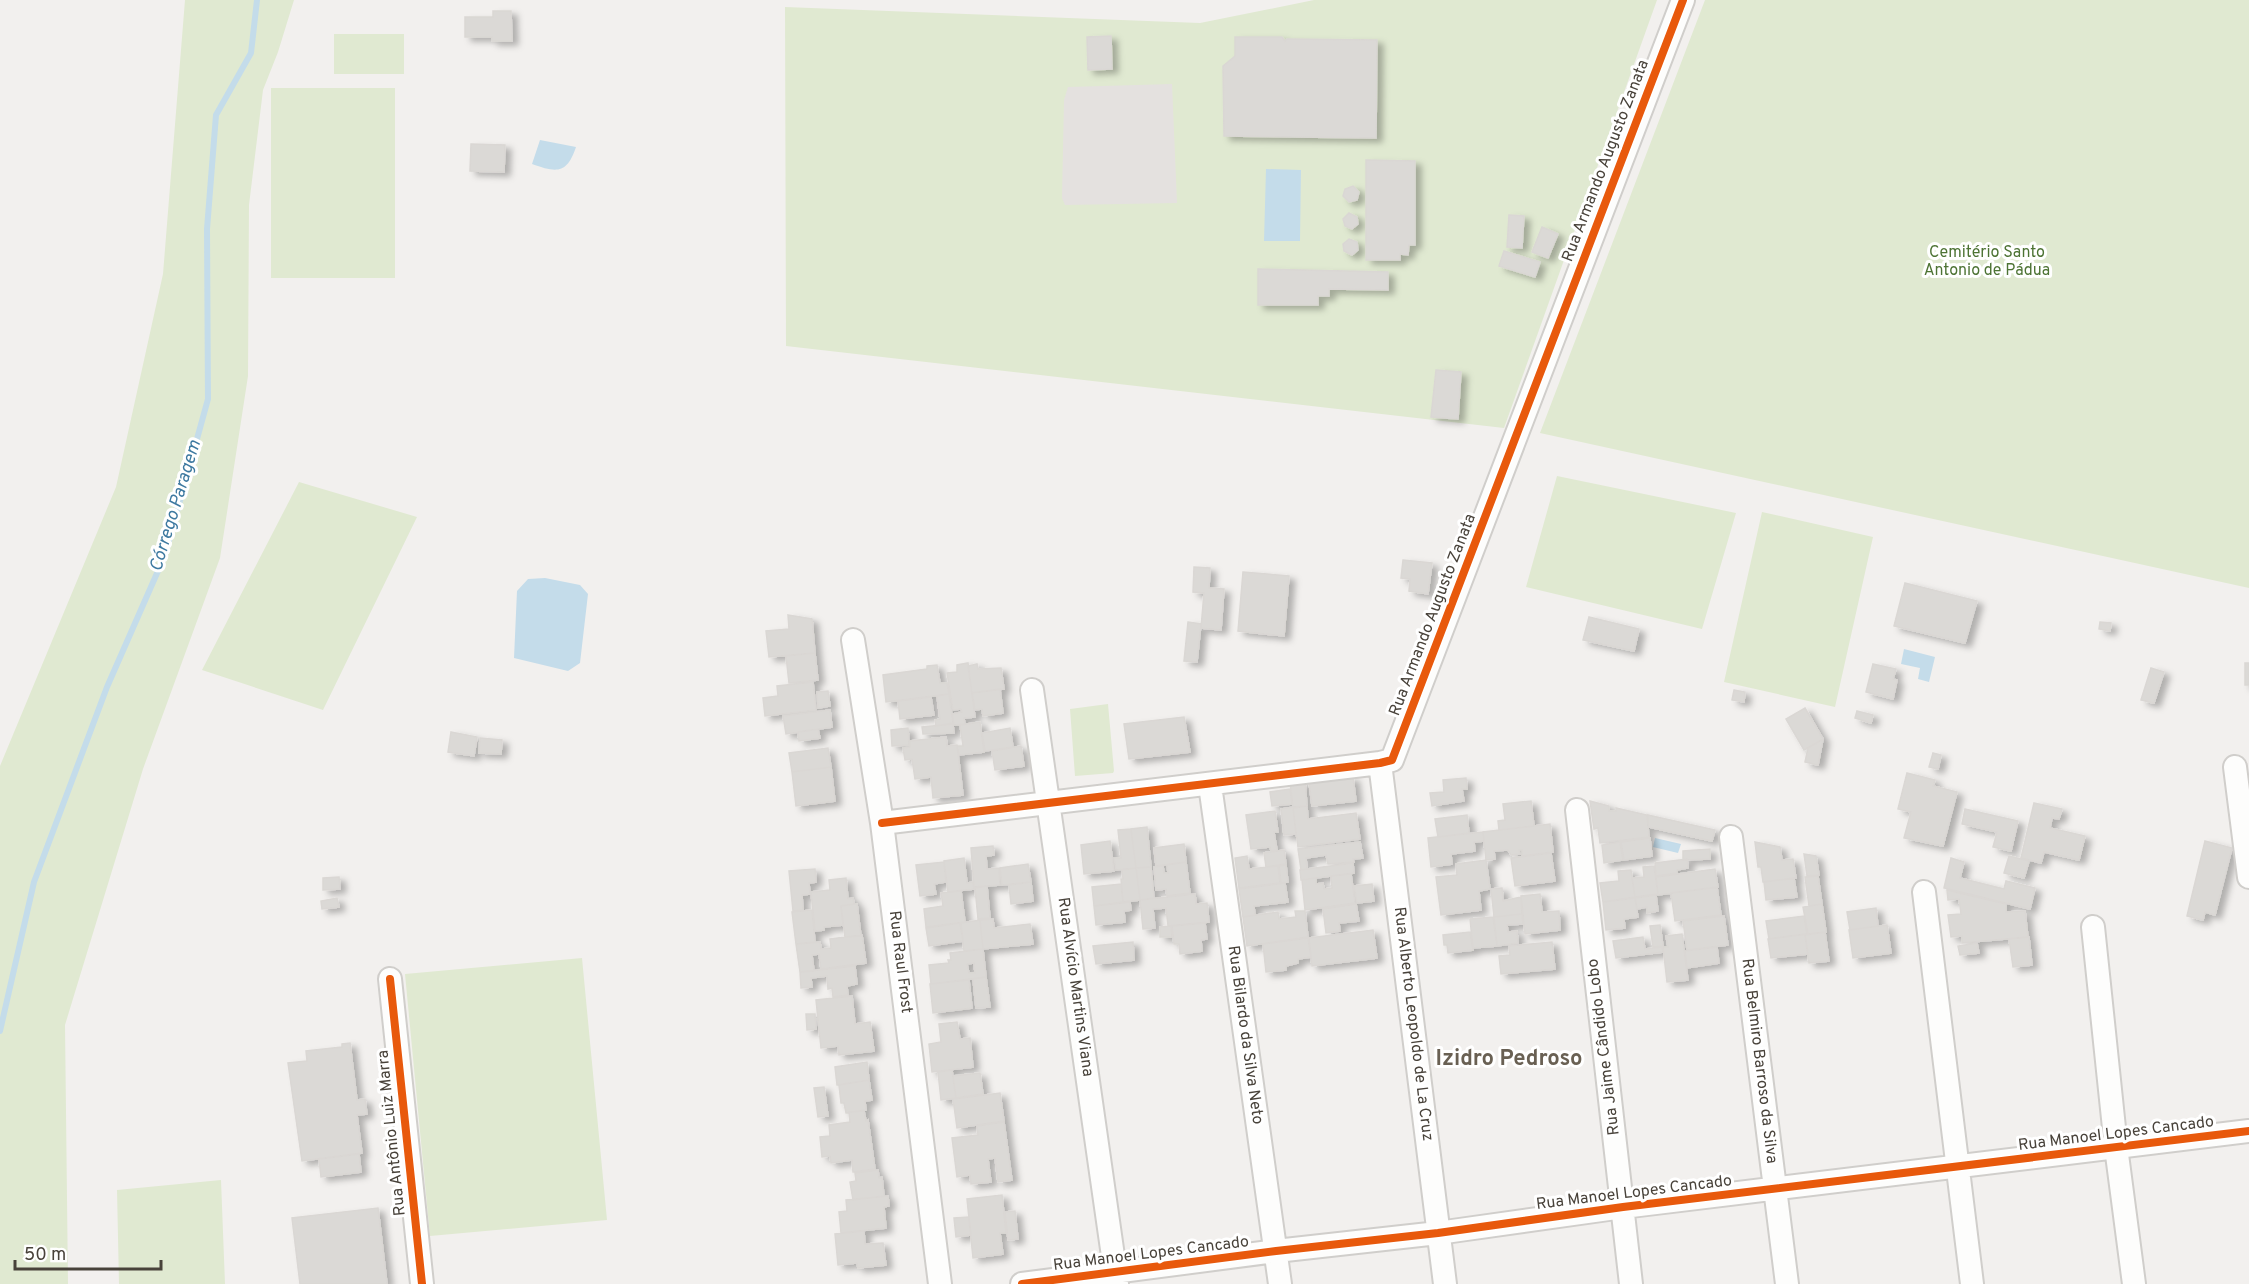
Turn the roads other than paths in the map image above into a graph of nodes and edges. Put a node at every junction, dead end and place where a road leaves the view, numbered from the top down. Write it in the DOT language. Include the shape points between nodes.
graph roads {
  1 [pos="1683,0"];
  2 [pos="854,640"];
  3 [pos="1032,690"];
  4 [pos="1380,764"];
  5 [pos="2235,767"];
  6 [pos="1210,785"];
  7 [pos="1048,803"];
  8 [pos="1577,810"];
  9 [pos="882,824"];
  10 [pos="1731,837"];
  11 [pos="2249,877"];
  12 [pos="1924,892"];
  13 [pos="2093,927"];
  14 [pos="390,979"];
  15 [pos="2249,1131"];
  16 [pos="2116,1147"];
  17 [pos="1957,1166"];
  18 [pos="1775,1189"];
  19 [pos="1623,1207"];
  20 [pos="1438,1233"];
  21 [pos="1276,1251"];
  22 [pos="1117,1278"];
  23 [pos="422,1284"];
  24 [pos="940,1284"];
  25 [pos="1022,1284"];
  26 [pos="1280,1284"];
  27 [pos="1445,1284"];
  28 [pos="1631,1284"];
  29 [pos="1787,1284"];
  30 [pos="1972,1284"];
  31 [pos="2134,1284"];
  1 -- 4 [label="street, Rua Armando Augusto Zanata" via="1392,760"];
  2 -- 9 [label="street, Rua Raul Frost"];
  3 -- 7 [label="street, Rua Alvício Martins Viana"];
  4 -- 6 [label="street"];
  4 -- 20 [label="street, Rua Alberto Leopoldo de La Cruz"];
  5 -- 11 [label="street"];
  6 -- 7 [label="street"];
  6 -- 21 [label="street, Rua Bilardo da Silva Neto"];
  7 -- 9 [label="street"];
  7 -- 22 [label="street, Rua Alvício Martins Viana"];
  8 -- 19 [label="street, Rua Jaime Cândido Lobo"];
  9 -- 24 [label="street, Rua Raul Frost"];
  10 -- 18 [label="street, Rua Belmiro Barroso da Silva"];
  12 -- 17 [label="street"];
  13 -- 16 [label="street"];
  14 -- 23 [label="street, Rua Antônio Luiz Marra"];
  15 -- 16 [label="street, Rua Manoel Lopes Cancado"];
  16 -- 17 [label="street, Rua Manoel Lopes Cancado"];
  16 -- 31 [label="street"];
  17 -- 18 [label="street, Rua Manoel Lopes Cancado"];
  17 -- 30 [label="street"];
  18 -- 19 [label="street, Rua Manoel Lopes Cancado"];
  18 -- 29 [label="street, Rua Belmiro Barroso da Silva"];
  19 -- 20 [label="street, Rua Manoel Lopes Cancado"];
  19 -- 28 [label="street, Rua Jaime Cândido Lobo"];
  20 -- 21 [label="street, Rua Manoel Lopes Cancado"];
  20 -- 27 [label="street, Rua Alberto Leopoldo de La Cruz"];
  21 -- 22 [label="street, Rua Manoel Lopes Cancado"];
  21 -- 26 [label="street, Rua Bilardo da Silva Neto"];
  22 -- 25 [label="street, Rua Manoel Lopes Cancado"];
}
